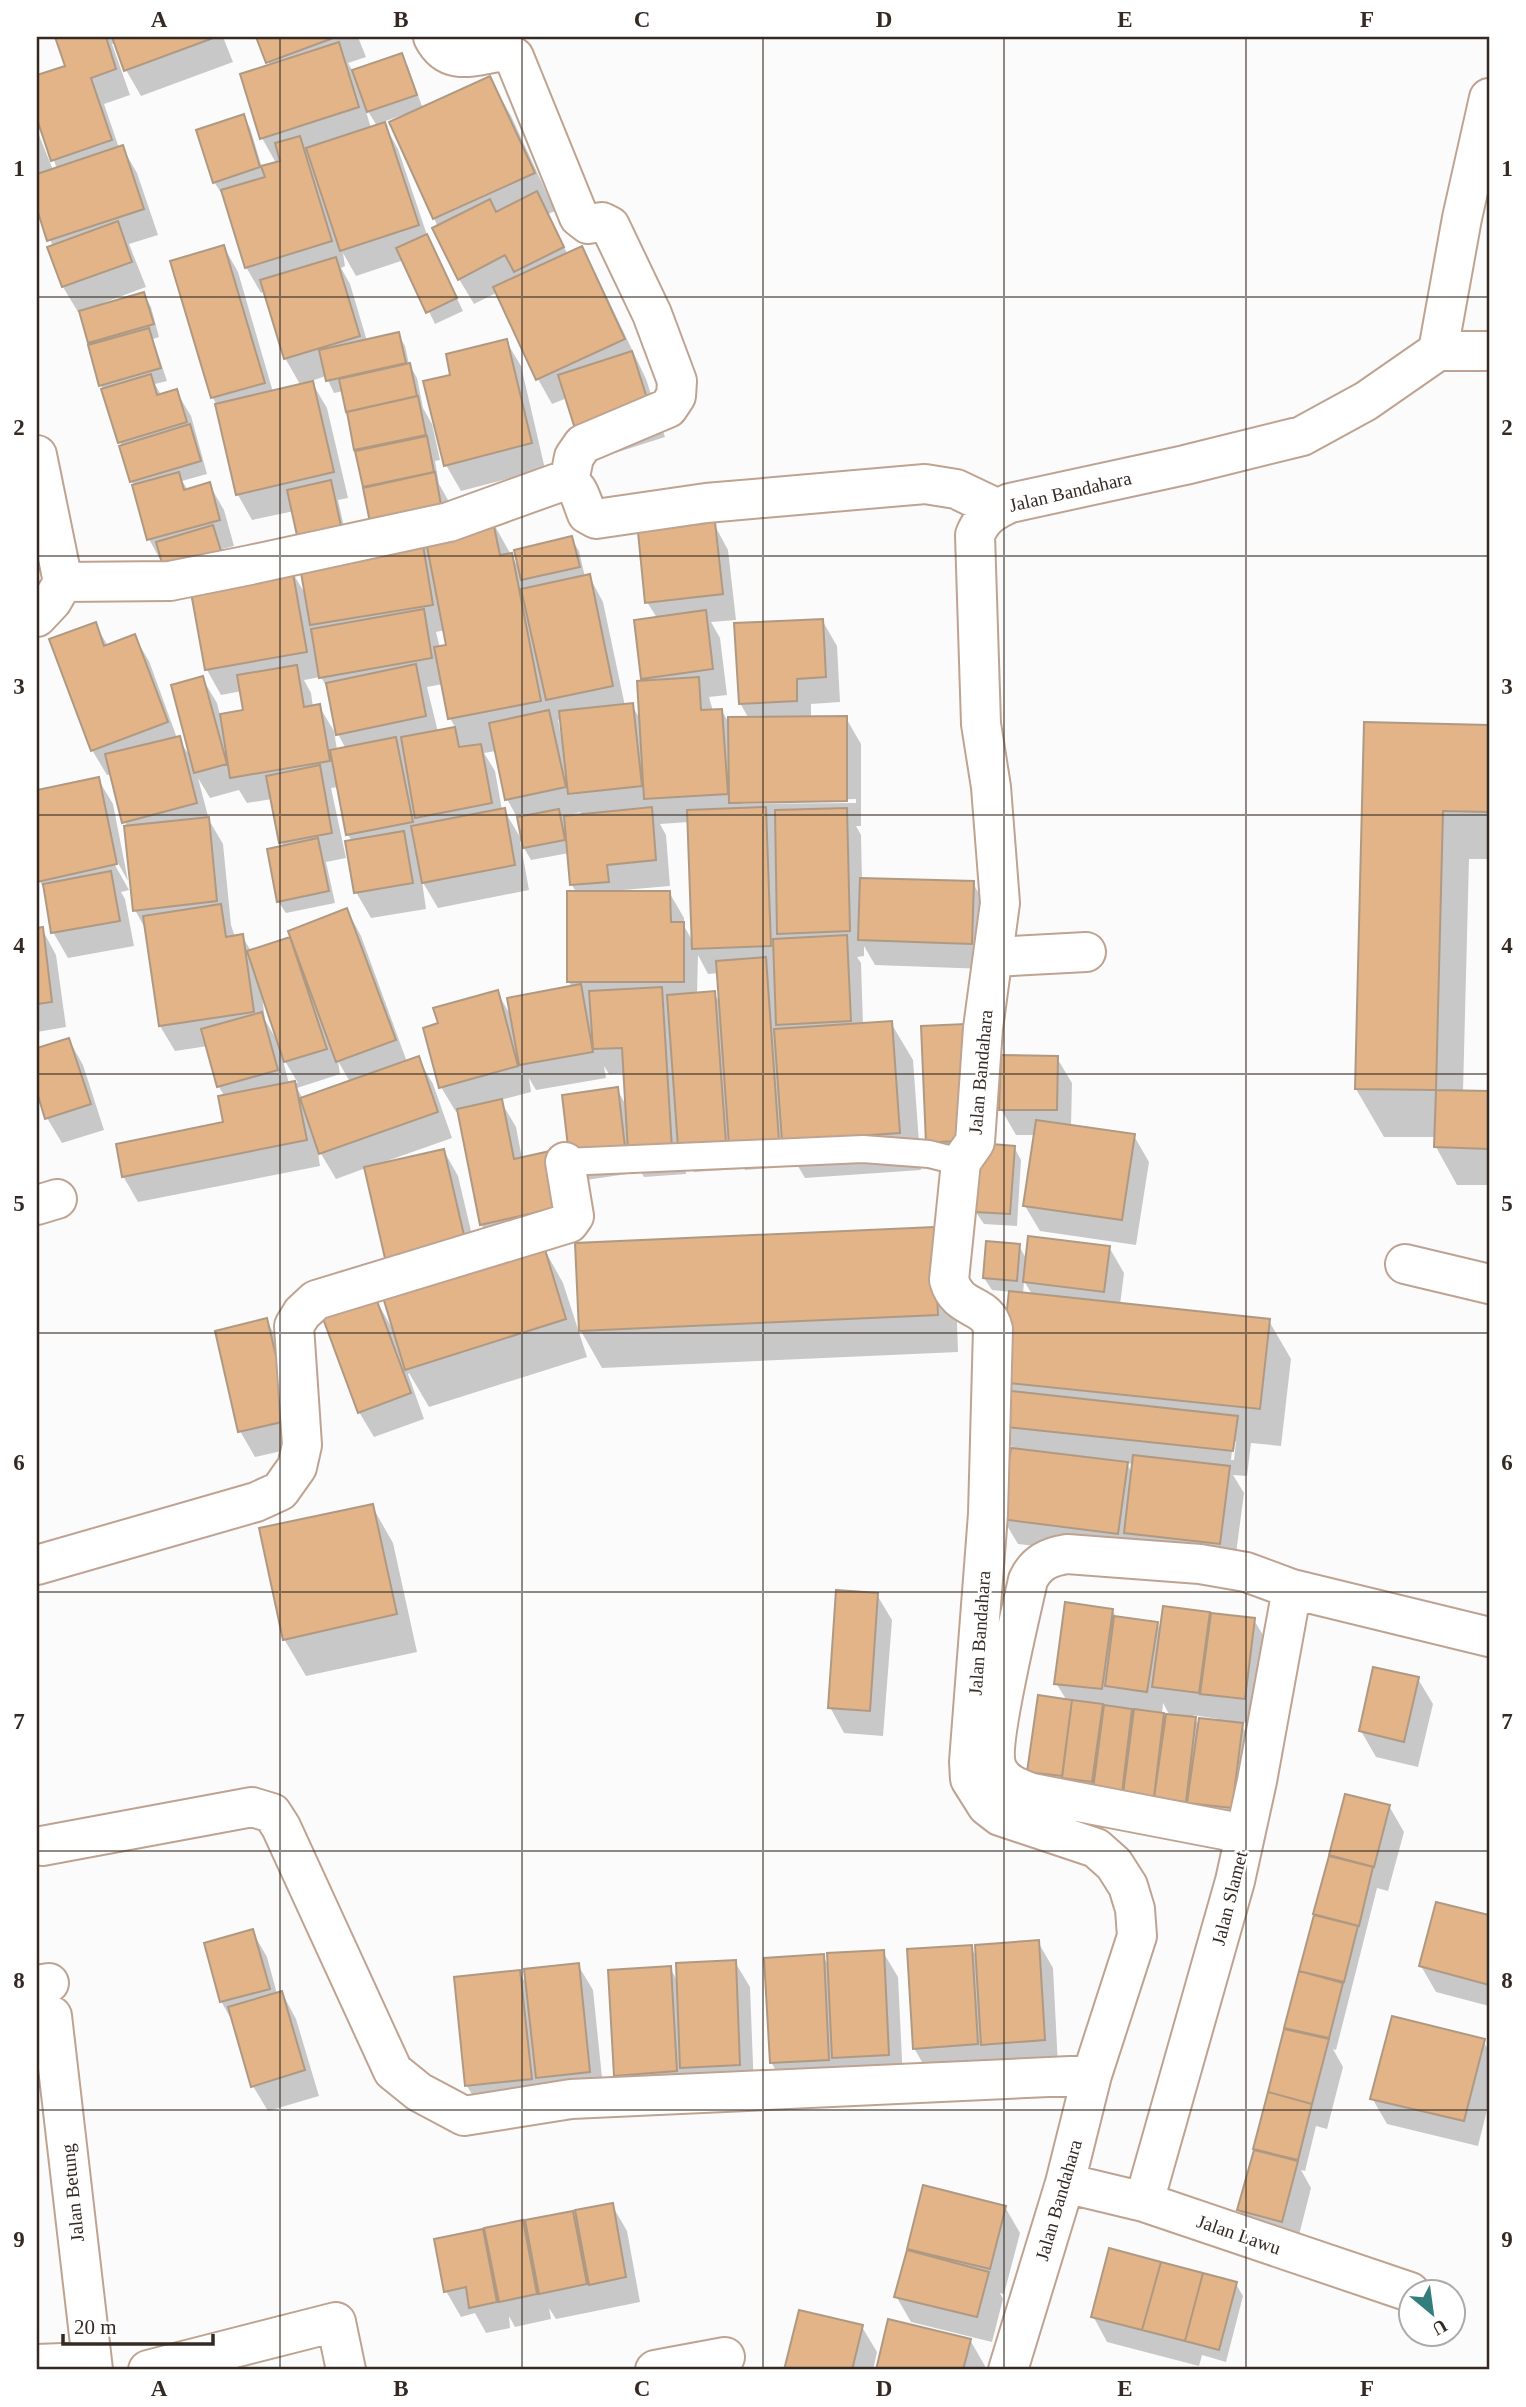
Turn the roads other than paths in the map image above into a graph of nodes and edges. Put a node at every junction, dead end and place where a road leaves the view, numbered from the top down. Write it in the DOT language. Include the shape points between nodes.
graph roads {
  1 [pos="433,37"];
  2 [pos="1489,98"];
  3 [pos="1438,351"];
  4 [pos="1489,351"];
  5 [pos="37,455"];
  6 [pos="569,482"];
  7 [pos="996,508"];
  8 [pos="63,582"];
  9 [pos="37,617"];
  10 [pos="1086,952"];
  11 [pos="993,957"];
  12 [pos="565,1162"];
  13 [pos="961,1163"];
  14 [pos="1405,1264"];
  15 [pos="1489,1284"];
  16 [pos="37,1565"];
  17 [pos="1292,1589"];
  18 [pos="1489,1637"];
  19 [pos="1245,1834"];
  20 [pos="43,1846"];
  21 [pos="46,1994"];
  22 [pos="1092,2075"];
  23 [pos="1065,2183"];
  24 [pos="1144,2202"];
  25 [pos="1396,2287"];
  26 [pos="37,2364"];
  27 [pos="92,2366"];
  28 [pos="148,2370"];
  29 [pos="346,2370"];
  30 [pos="1007,2370"];
  1 -- 6 [label="street" via="439,50 453,58 505,51 514,57 579,217 588,224 610,226 652,314 677,381 676,396 667,408 583,444 574,457"];
  2 -- 3 [label="street"];
  3 -- 4 [label="street"];
  3 -- 7 [label="street, Jalan Bandahara" via="1366,401 1303,436"];
  5 -- 8 [label="street"];
  6 -- 7 [label="street" via="577,487 587,514 596,519 706,503 925,484 956,489"];
  6 -- 8 [label="street" via="449,523 170,581"];
  7 -- 11 [label="street, Jalan Bandahara" via="979,524 975,535 981,724 1000,903"];
  8 -- 9 [label="street"];
  10 -- 11 [label="street"];
  11 -- 13 [label="street, Jalan Bandahara" via="975,1142"];
  12 -- 13 [label="lane" via="863,1149 929,1154"];
  12 -- 16 [label="street" via="574,1216 569,1223 316,1300 302,1313 294,1326 302,1445 297,1466 280,1491 256,1502"];
  13 -- 22 [label="street, Jalan Bandahara" via="949,1280 956,1297 985,1313 993,1329 988,1514 970,1779 987,1806 1000,1816 1096,1848 1128,1886 1137,1936"];
  14 -- 15 [label="street"];
  17 -- 18 [label="street"];
  17 -- 19 [label="street, Jalan Slamet"];
  17 -- 19 [label="street" via="1246,1572 1200,1564 1067,1554 1047,1559 1028,1580 998,1731 998,1769 1019,1788"];
  19 -- 24 [label="street, Jalan Slamet"];
  20 -- 22 [label="street" via="252,1807 272,1813 393,2071 419,2092 464,2116 570,2099"];
  21 -- 27 [label="street, Jalan Betung"];
  22 -- 23 [label="street, Jalan Bandahara"];
  23 -- 24 [label="street, Jalan Lawu"];
  23 -- 30 [label="street, Jalan Bandahara"];
  24 -- 25 [label="street, Jalan Lawu"];
  26 -- 27 [label="street"];
  28 -- 29 [label="street" via="336,2322"];
}
